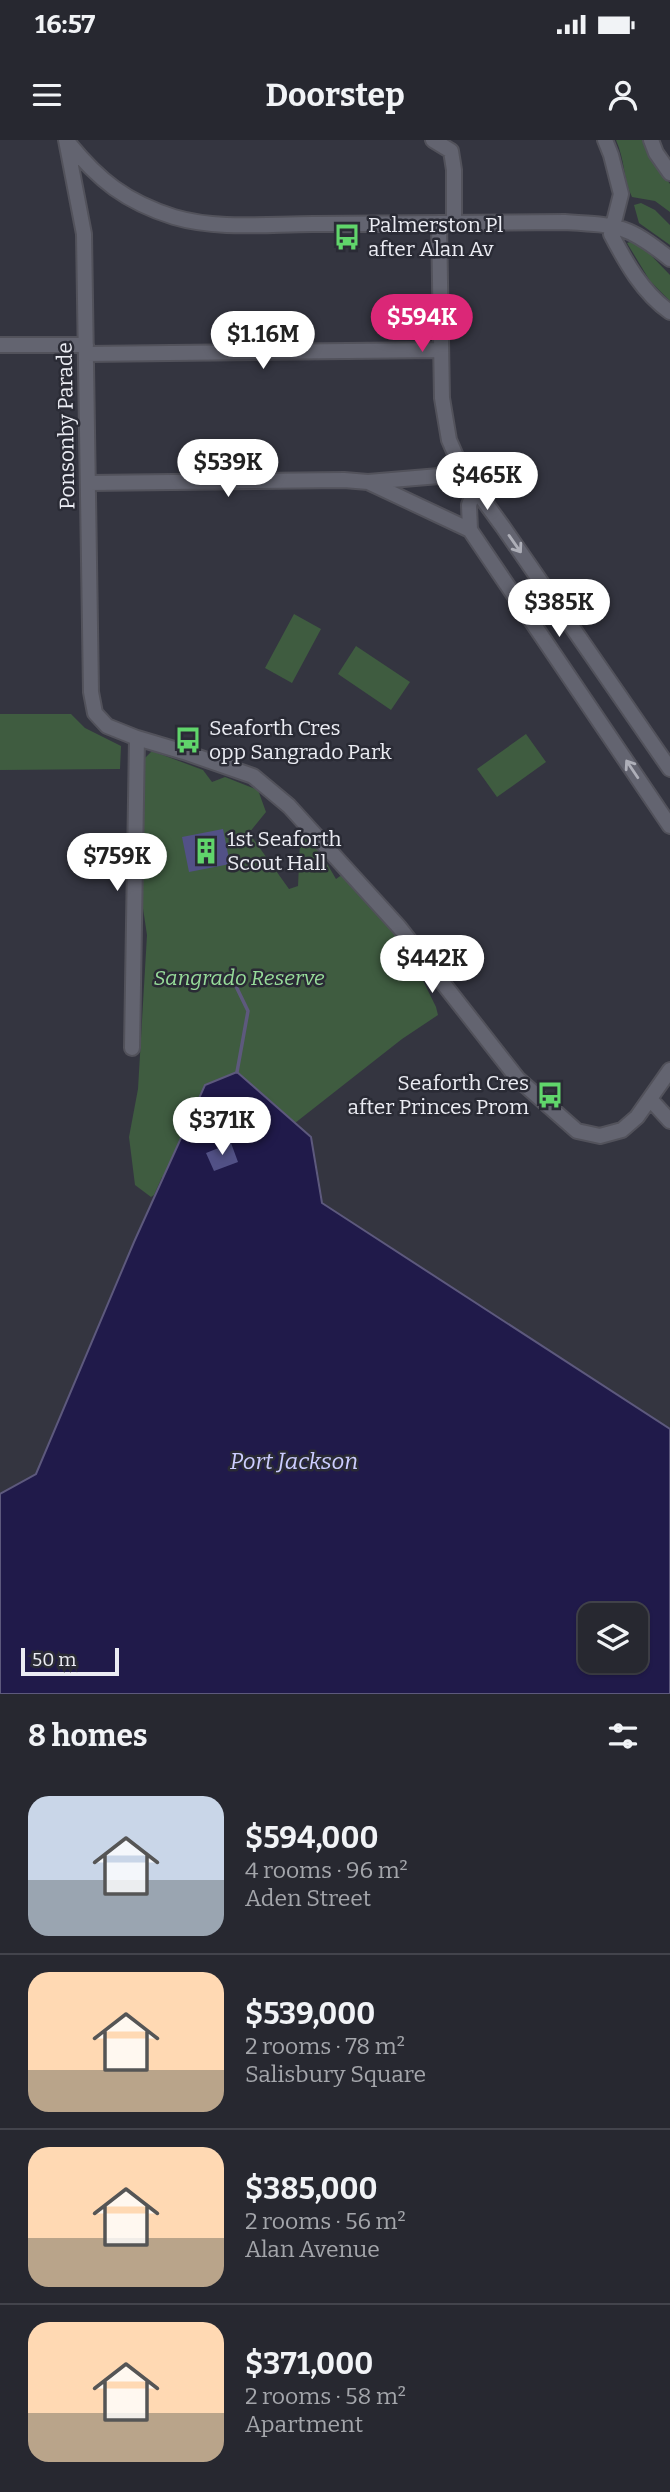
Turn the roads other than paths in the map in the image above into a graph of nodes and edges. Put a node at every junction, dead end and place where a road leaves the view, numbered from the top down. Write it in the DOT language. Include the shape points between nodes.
graph roads {
  1 [pos="66,140"];
  2 [pos="433,140"];
  3 [pos="605,140"];
  4 [pos="651,140"];
  5 [pos="670,173"];
  6 [pos="439,223"];
  7 [pos="454,223"];
  8 [pos="612,225"];
  9 [pos="670,259"];
  10 [pos="670,312"];
  11 [pos="0,345"];
  12 [pos="86,350"];
  13 [pos="439,350"];
  14 [pos="463,472"];
  15 [pos="368,482"];
  16 [pos="89,483"];
  17 [pos="475,489"];
  18 [pos="470,530"];
  19 [pos="137,738"];
  20 [pos="670,769"];
  21 [pos="670,826"];
  22 [pos="132,1048"];
  23 [pos="670,1070"];
  24 [pos="650,1099"];
  25 [pos="670,1121"];
  1 -- 6 [label="street" via="111,187 178,218 236,224"];
  1 -- 12 [label="street, Ponsonby Parade" via="83,222"];
  2 -- 7 [label="street" via="451,151"];
  3 -- 8 [label="street" via="621,194"];
  4 -- 5 [label="street"];
  6 -- 7 [label="street"];
  6 -- 13 [label="street"];
  7 -- 8 [label="street"];
  8 -- 9 [label="street" via="634,233"];
  8 -- 10 [label="street" via="611,234 622,254 657,302"];
  11 -- 12 [label="street"];
  12 -- 13 [label="street"];
  12 -- 16 [label="street, Ponsonby Parade"];
  13 -- 14 [label="street" via="449,440"];
  14 -- 15 [label="street"];
  14 -- 17 [label="street"];
  15 -- 16 [label="street"];
  15 -- 18 [label="street"];
  16 -- 19 [label="street, Ponsonby Parade" via="91,692 95,713 107,726"];
  17 -- 18 [label="street" via="469,505"];
  17 -- 20 [label="street, one-way"];
  21 -- 18 [label="street, one-way"];
  19 -- 22 [label="street"];
  19 -- 24 [label="street" via="253,776 289,806 400,927 518,1079 576,1131 600,1136 622,1130"];
  23 -- 24 [label="street"];
  24 -- 25 [label="street"];
}
